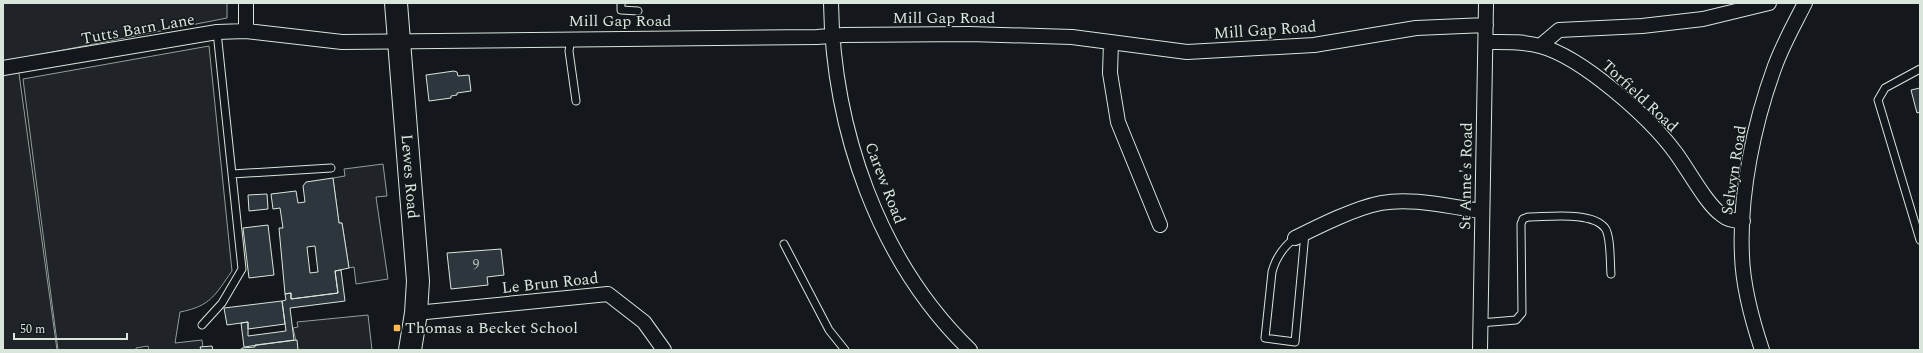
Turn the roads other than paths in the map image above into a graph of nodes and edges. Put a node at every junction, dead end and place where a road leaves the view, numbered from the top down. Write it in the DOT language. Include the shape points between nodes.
graph roads {
  1 [pos="246,3"];
  2 [pos="396,3"];
  3 [pos="621,3"];
  4 [pos="831,3"];
  5 [pos="1486,3"];
  6 [pos="1770,3"];
  7 [pos="1805,3"];
  8 [pos="638,11"];
  9 [pos="1486,25"];
  10 [pos="246,31"];
  11 [pos="217,32"];
  12 [pos="831,35"];
  13 [pos="571,38"];
  14 [pos="399,42"];
  15 [pos="1111,42"];
  16 [pos="1486,42"];
  17 [pos="1540,46"];
  18 [pos="3,68"];
  19 [pos="1920,68"];
  20 [pos="576,101"];
  21 [pos="331,168"];
  22 [pos="232,174"];
  23 [pos="1482,211"];
  24 [pos="1742,221"];
  25 [pos="1160,225"];
  26 [pos="1300,235"];
  27 [pos="1920,240"];
  28 [pos="784,244"];
  29 [pos="1612,274"];
  30 [pos="416,313"];
  31 [pos="1480,323"];
  32 [pos="202,324"];
  33 [pos="410,350"];
  34 [pos="664,350"];
  35 [pos="845,350"];
  36 [pos="968,350"];
  37 [pos="1480,350"];
  38 [pos="1762,350"];
  1 -- 10 [label="street"];
  2 -- 14 [label="main road, Lewes Road"];
  3 -- 8 [label="lane" via="621,10"];
  4 -- 12 [label="street, Carew Road"];
  5 -- 9 [label="street, St Anne's Road"];
  6 -- 17 [label="street" via="1703,19 1642,26 1559,30"];
  7 -- 24 [label="street, Selwyn Road" via="1775,65 1762,109 1748,170"];
  9 -- 15 [label="street, Mill Gap Road" via="1416,28 1314,44 1187,52"];
  9 -- 16 [label="street, St Anne's Road"];
  10 -- 11 [label="street, Tutts Barn Lane"];
  10 -- 14 [label="street, Tutts Barn Lane" via="342,42"];
  11 -- 18 [label="street, Tutts Barn Lane"];
  11 -- 22 [label="lane"];
  12 -- 13 [label="street, Mill Gap Road"];
  12 -- 15 [label="street, Mill Gap Road" via="1072,37"];
  12 -- 36 [label="street, Carew Road" via="844,117 865,187 898,259 934,312"];
  13 -- 14 [label="street, Mill Gap Road"];
  13 -- 20 [label="lane" via="569,51"];
  14 -- 30 [label="main road, Lewes Road" via="418,281"];
  15 -- 25 [label="street" via="1110,73 1118,122"];
  16 -- 17 [label="street, Torfield Road"];
  16 -- 23 [label="street, St Anne's Road"];
  17 -- 24 [label="street, Torfield Road" via="1584,68 1611,89 1674,150 1712,206 1723,216"];
  19 -- 27 [label="lane" via="1884,88 1878,100"];
  21 -- 22 [label="lane"];
  22 -- 32 [label="lane" via="242,269 222,303"];
  23 -- 26 [label="street" via="1410,202 1381,203"];
  23 -- 31 [label="street, St Anne's Road"];
  24 -- 38 [label="street, Selwyn Road" via="1742,256 1746,288"];
  26 -- 26 [label="lane" via="1295,342 1265,338 1275,261 1287,244"];
  28 -- 35 [label="lane" via="829,330"];
  29 -- 31 [label="lane" via="1608,235 1597,221 1585,217 1528,217 1523,219 1522,313 1516,320"];
  30 -- 33 [label="main road, Lewes Road"];
  30 -- 34 [label="street, Le Brun Road" via="608,294 644,322"];
  31 -- 37 [label="street, St Anne's Road"];
}
